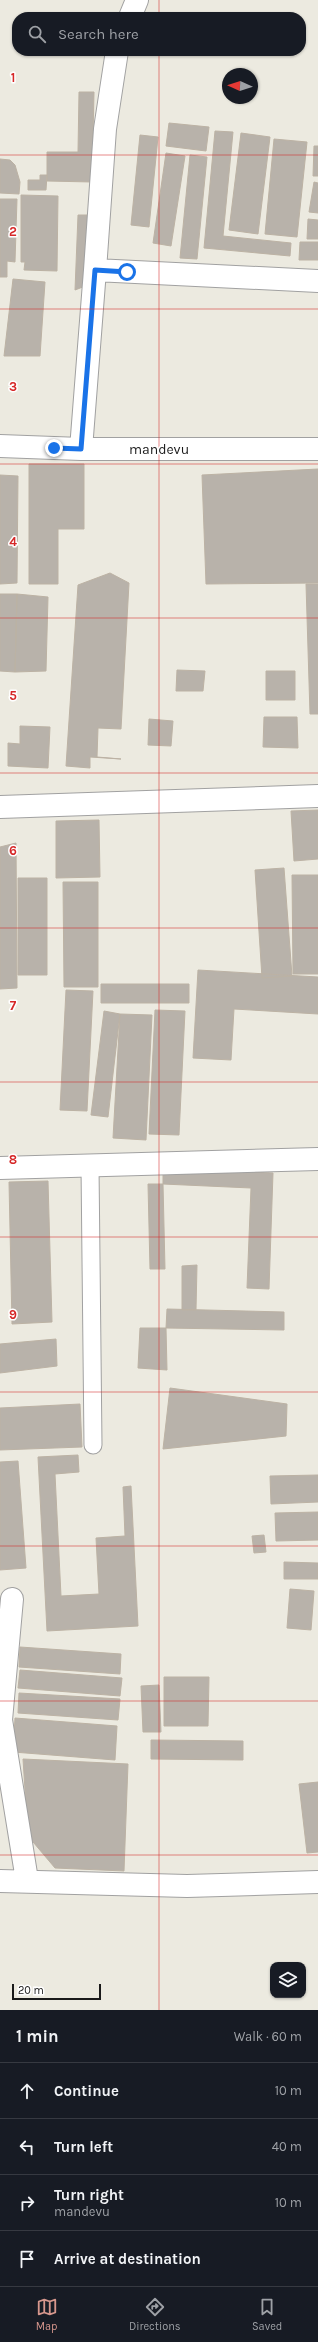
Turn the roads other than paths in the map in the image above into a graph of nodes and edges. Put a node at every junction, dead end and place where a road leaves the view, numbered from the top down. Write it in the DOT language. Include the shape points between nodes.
graph roads {
  1 [pos="137,0"];
  2 [pos="132,12"];
  3 [pos="117,56"];
  4 [pos="95,270"];
  5 [pos="318,281"];
  6 [pos="0,446"];
  7 [pos="81,449"];
  8 [pos="318,449"];
  9 [pos="318,796"];
  10 [pos="0,807"];
  11 [pos="318,1159"];
  12 [pos="90,1166"];
  13 [pos="0,1168"];
  14 [pos="93,1445"];
  15 [pos="12,1599"];
  16 [pos="27,1880"];
  17 [pos="0,1881"];
  18 [pos="318,1882"];
  1 -- 2 [label="street"];
  3 -- 4 [label="street" via="105,129"];
  4 -- 5 [label="street"];
  4 -- 7 [label="street"];
  6 -- 7 [label="street, mandevu"];
  7 -- 8 [label="street, mandevu"];
  9 -- 10 [label="street"];
  11 -- 12 [label="street"];
  12 -- 13 [label="street"];
  12 -- 14 [label="lane"];
  15 -- 16 [label="street" via="1,1720"];
  16 -- 17 [label="street"];
  16 -- 18 [label="street" via="187,1886"];
}
